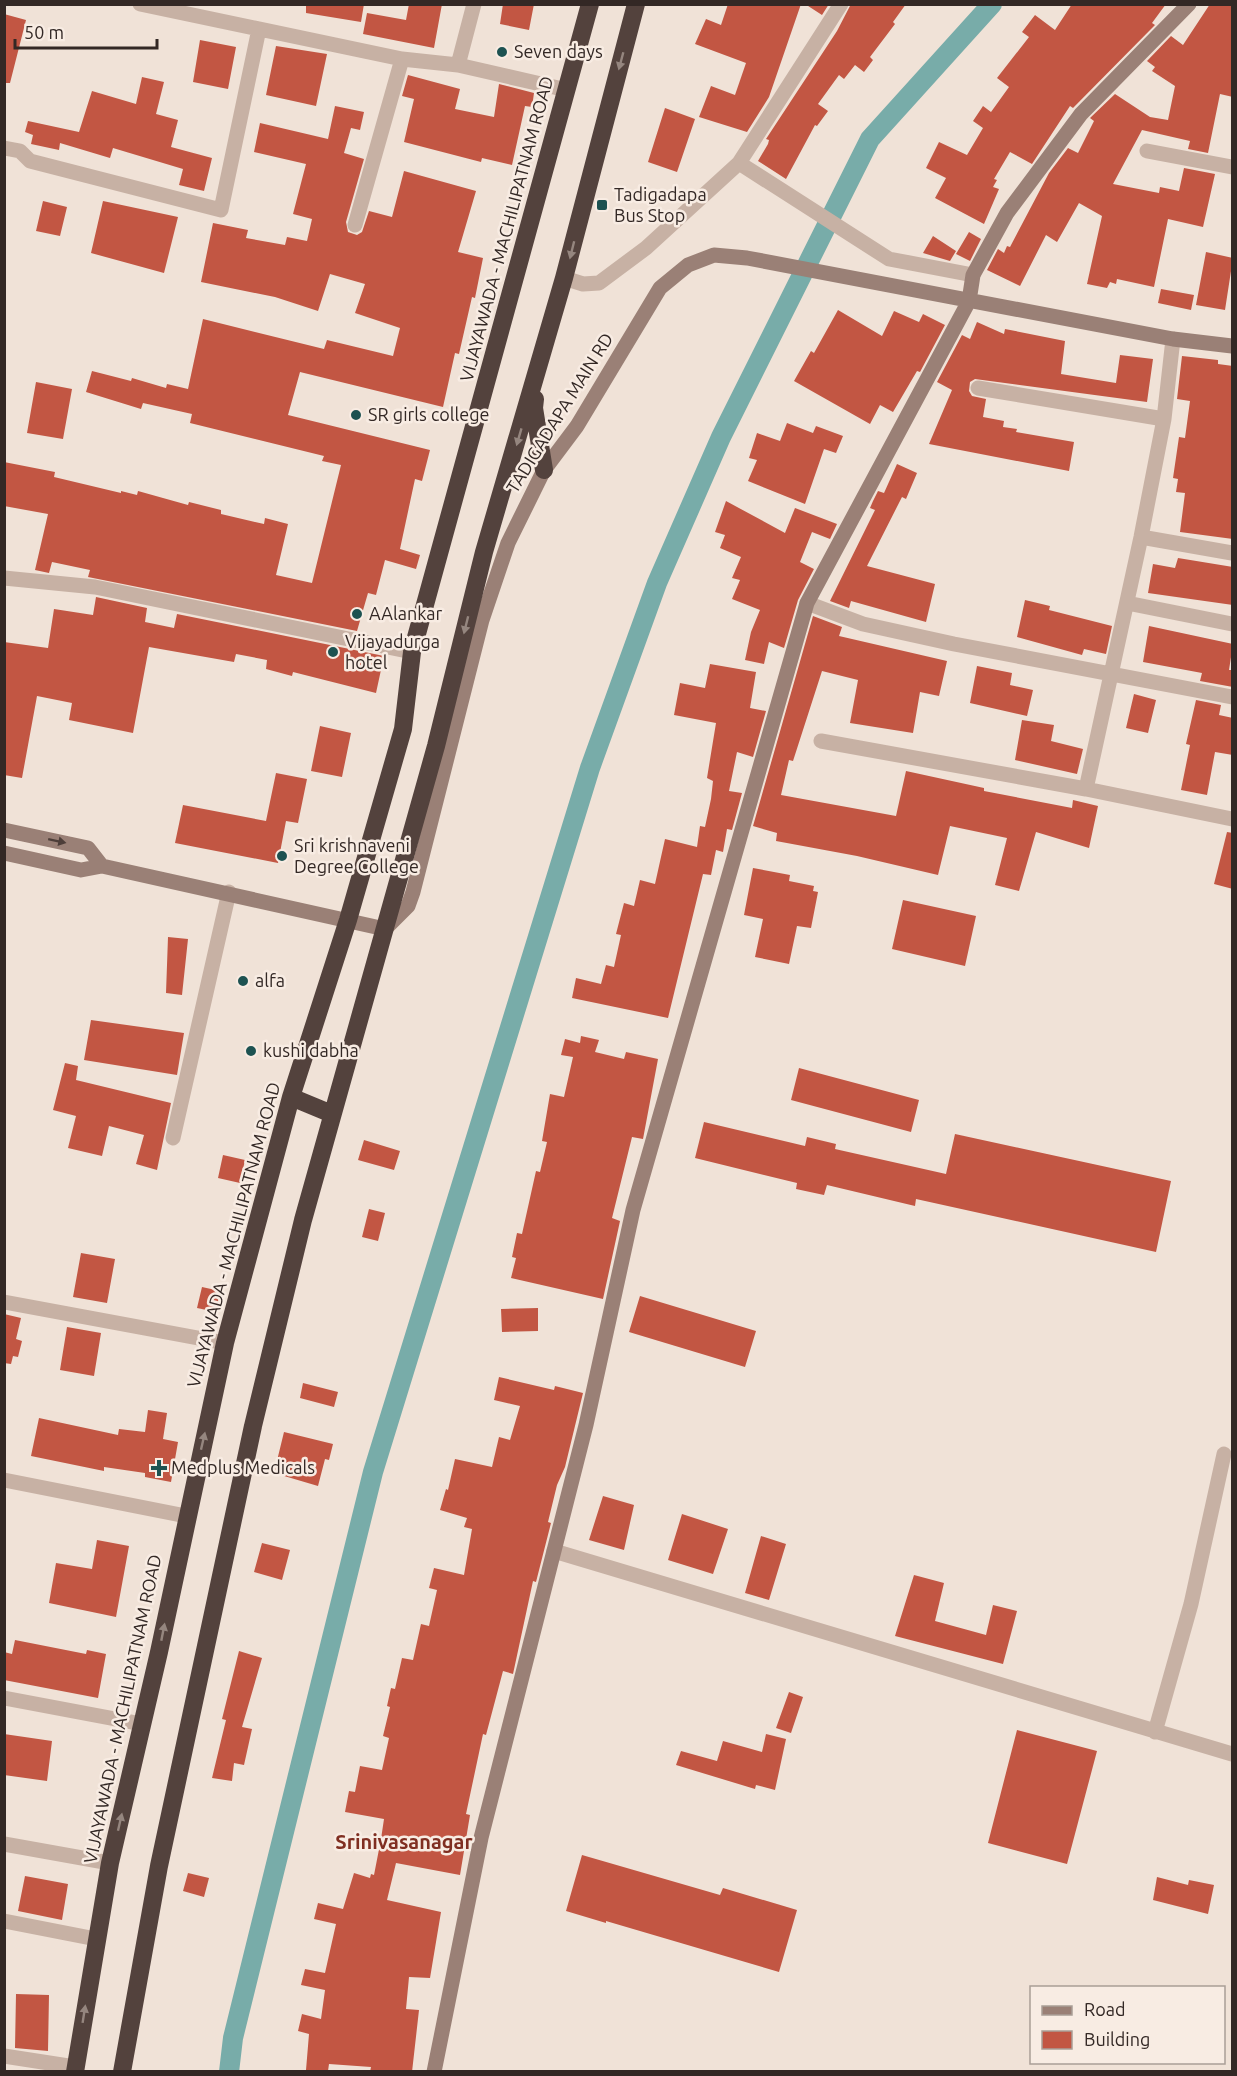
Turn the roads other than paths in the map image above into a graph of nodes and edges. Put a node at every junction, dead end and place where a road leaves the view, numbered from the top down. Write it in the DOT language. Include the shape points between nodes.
graph roads {
  1 [pos="140,4"];
  2 [pos="474,4"];
  3 [pos="590,4"];
  4 [pos="636,4"];
  5 [pos="841,4"];
  6 [pos="1189,4"];
  7 [pos="259,29"];
  8 [pos="402,59"];
  9 [pos="458,65"];
  10 [pos="567,90"];
  11 [pos="4,148"];
  12 [pos="1147,151"];
  13 [pos="739,163"];
  14 [pos="1233,167"];
  15 [pos="355,225"];
  16 [pos="973,275"];
  17 [pos="564,278"];
  18 [pos="969,301"];
  19 [pos="1173,339"];
  20 [pos="1233,346"];
  21 [pos="540,367"];
  22 [pos="978,388"];
  23 [pos="1164,419"];
  24 [pos="544,470"];
  25 [pos="1141,537"];
  26 [pos="1233,553"];
  27 [pos="4,578"];
  28 [pos="807,603"];
  29 [pos="1127,603"];
  30 [pos="1233,624"];
  31 [pos="412,652"];
  32 [pos="1111,672"];
  33 [pos="1233,697"];
  34 [pos="822,741"];
  35 [pos="1086,789"];
  36 [pos="1233,819"];
  37 [pos="4,830"];
  38 [pos="4,853"];
  39 [pos="102,866"];
  40 [pos="229,892"];
  41 [pos="348,920"];
  42 [pos="385,929"];
  43 [pos="291,1096"];
  44 [pos="333,1114"];
  45 [pos="173,1138"];
  46 [pos="4,1302"];
  47 [pos="225,1343"];
  48 [pos="1224,1454"];
  49 [pos="4,1480"];
  50 [pos="186,1516"];
  51 [pos="554,1551"];
  52 [pos="4,1698"];
  53 [pos="142,1724"];
  54 [pos="1155,1732"];
  55 [pos="1233,1754"];
  56 [pos="4,1844"];
  57 [pos="111,1863"];
  58 [pos="4,1921"];
  59 [pos="96,1939"];
  60 [pos="4,2056"];
  61 [pos="75,2069"];
  62 [pos="122,2072"];
  63 [pos="434,2072"];
  1 -- 7 [label="street"];
  2 -- 9 [label="street"];
  3 -- 10 [label="highway, VIJAYAWADA - MACHILIPATNAM ROAD"];
  4 -- 17 [label="highway, one-way"];
  5 -- 13 [label="street"];
  6 -- 16 [label="street" via="1081,114 1007,213"];
  7 -- 8 [label="street"];
  7 -- 11 [label="street" via="221,210 30,161 20,151"];
  8 -- 9 [label="street"];
  8 -- 15 [label="street"];
  9 -- 10 [label="street"];
  10 -- 31 [label="highway, VIJAYAWADA - MACHILIPATNAM ROAD"];
  12 -- 14 [label="street"];
  13 -- 16 [label="street" via="889,259"];
  13 -- 17 [label="street" via="646,248 599,283 583,284"];
  16 -- 18 [label="street"];
  17 -- 21 [label="highway"];
  18 -- 19 [label="street"];
  18 -- 24 [label="street, TADIGADAPA MAIN RD" via="714,255 688,265 660,288 577,426"];
  18 -- 28 [label="street"];
  19 -- 20 [label="street"];
  19 -- 23 [label="street"];
  21 -- 24 [label="highway" via="534,408"];
  21 -- 42 [label="highway, one-way" via="484,552"];
  22 -- 23 [label="street"];
  23 -- 25 [label="street"];
  24 -- 42 [label="street, TADIGADAPA MAIN RD" via="508,543 482,620 413,892 408,906"];
  25 -- 26 [label="street"];
  25 -- 29 [label="street"];
  27 -- 31 [label="street" via="106,589"];
  28 -- 32 [label="street" via="863,624"];
  28 -- 51 [label="street" via="633,1210"];
  29 -- 30 [label="street"];
  29 -- 32 [label="street"];
  31 -- 41 [label="highway, VIJAYAWADA - MACHILIPATNAM ROAD" via="403,729"];
  32 -- 33 [label="street"];
  32 -- 35 [label="street"];
  34 -- 35 [label="street"];
  35 -- 36 [label="street"];
  37 -- 39 [label="street, one-way" via="88,848"];
  38 -- 39 [label="street" via="81,870"];
  39 -- 40 [label="street"];
  40 -- 41 [label="street"];
  40 -- 45 [label="street"];
  41 -- 42 [label="street"];
  41 -- 43 [label="highway, VIJAYAWADA - MACHILIPATNAM ROAD"];
  42 -- 44 [label="highway"];
  43 -- 44 [label="highway"];
  43 -- 47 [label="highway, VIJAYAWADA - MACHILIPATNAM ROAD"];
  44 -- 62 [label="highway" via="250,1438 159,1866"];
  46 -- 47 [label="street"];
  50 -- 47 [label="highway, VIJAYAWADA - MACHILIPATNAM ROAD, one-way"];
  48 -- 54 [label="street" via="1191,1604"];
  49 -- 50 [label="street"];
  53 -- 50 [label="highway, VIJAYAWADA - MACHILIPATNAM ROAD, one-way"];
  51 -- 54 [label="street"];
  51 -- 63 [label="street" via="481,1838"];
  52 -- 53 [label="street"];
  57 -- 53 [label="highway, VIJAYAWADA - MACHILIPATNAM ROAD, one-way"];
  54 -- 55 [label="street"];
  56 -- 57 [label="street"];
  57 -- 59 [label="highway, VIJAYAWADA - MACHILIPATNAM ROAD"];
  58 -- 59 [label="street"];
  61 -- 59 [label="highway, VIJAYAWADA - MACHILIPATNAM ROAD, one-way"];
  60 -- 61 [label="street"];
}
